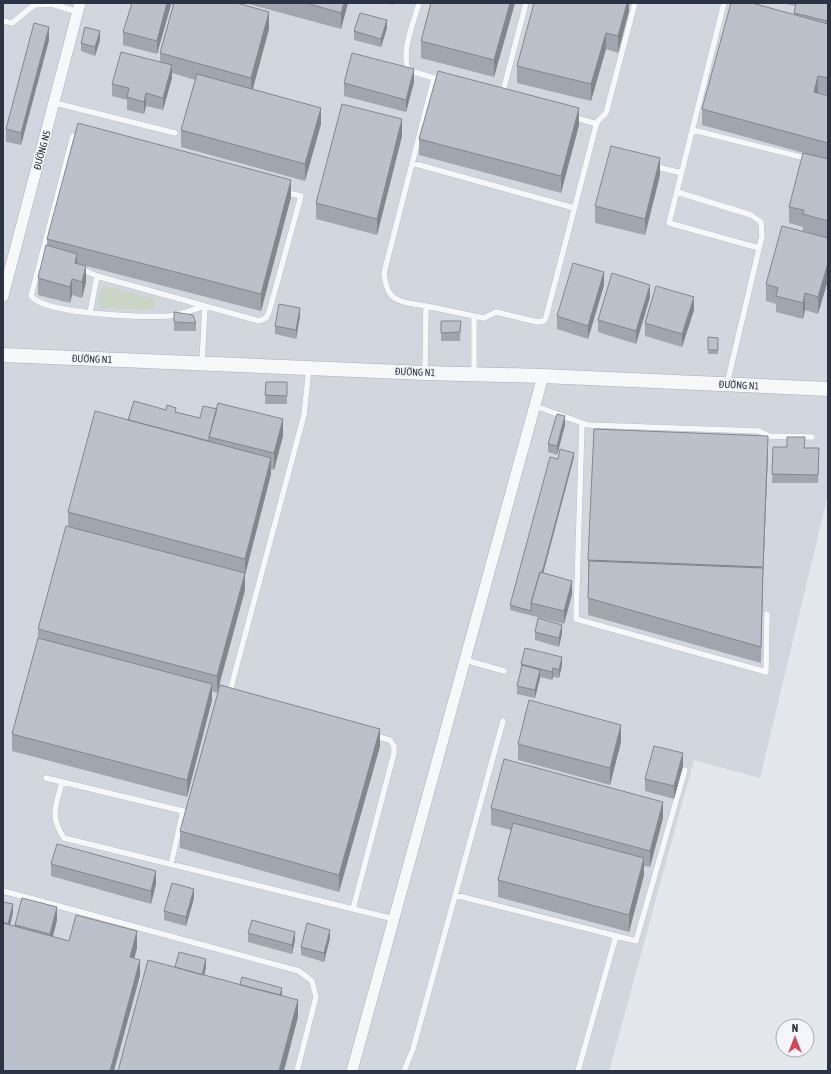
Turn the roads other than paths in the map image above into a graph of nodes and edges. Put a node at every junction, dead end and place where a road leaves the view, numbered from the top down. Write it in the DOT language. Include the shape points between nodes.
graph roads {
  1 [pos="419,3"];
  2 [pos="526,3"];
  3 [pos="635,3"];
  4 [pos="724,3"];
  5 [pos="79,7"];
  6 [pos="3,20"];
  7 [pos="434,78"];
  8 [pos="442,80"];
  9 [pos="494,95"];
  10 [pos="501,97"];
  11 [pos="508,99"];
  12 [pos="54,103"];
  13 [pos="567,116"];
  14 [pos="597,124"];
  15 [pos="693,130"];
  16 [pos="175,133"];
  17 [pos="88,140"];
  18 [pos="813,160"];
  19 [pos="412,163"];
  20 [pos="647,164"];
  21 [pos="682,173"];
  22 [pos="278,190"];
  23 [pos="677,192"];
  24 [pos="574,208"];
  25 [pos="759,248"];
  26 [pos="40,257"];
  27 [pos="48,259"];
  28 [pos="69,265"];
  29 [pos="97,276"];
  30 [pos="3,296"];
  31 [pos="205,306"];
  32 [pos="426,306"];
  33 [pos="90,313"];
  34 [pos="474,316"];
  35 [pos="3,355"];
  36 [pos="202,363"];
  37 [pos="309,367"];
  38 [pos="425,373"];
  39 [pos="474,374"];
  40 [pos="543,376"];
  41 [pos="727,384"];
  42 [pos="828,389"];
  43 [pos="535,406"];
  44 [pos="582,423"];
  45 [pos="812,436"];
  46 [pos="767,614"];
  47 [pos="465,660"];
  48 [pos="504,671"];
  49 [pos="236,699"];
  50 [pos="503,721"];
  51 [pos="367,734"];
  52 [pos="685,770"];
  53 [pos="46,778"];
  54 [pos="62,782"];
  55 [pos="171,864"];
  56 [pos="3,892"];
  57 [pos="455,895"];
  58 [pos="353,909"];
  59 [pos="394,919"];
  60 [pos="616,936"];
  61 [pos="297,1071"];
  62 [pos="352,1071"];
  63 [pos="404,1071"];
  64 [pos="578,1071"];
  1 -- 7 [label="lane" via="405,63 408,70"];
  2 -- 10 [label="lane"];
  3 -- 14 [label="lane" via="606,113"];
  4 -- 15 [label="lane"];
  5 -- 6 [label="lane" via="34,5 12,23"];
  5 -- 12 [label="street, ĐƯỜNG N5"];
  7 -- 8 [label="lane"];
  7 -- 19 [label="lane"];
  9 -- 10 [label="lane"];
  10 -- 11 [label="lane"];
  12 -- 16 [label="lane"];
  12 -- 30 [label="street, ĐƯỜNG N5"];
  13 -- 14 [label="lane"];
  14 -- 24 [label="lane"];
  15 -- 18 [label="lane"];
  15 -- 21 [label="lane"];
  17 -- 26 [label="lane" via="73,136"];
  19 -- 24 [label="lane"];
  19 -- 32 [label="lane" via="384,266 384,280 391,297"];
  20 -- 21 [label="lane"];
  21 -- 23 [label="lane"];
  22 -- 31 [label="lane" via="301,196 266,318 259,321"];
  23 -- 25 [label="lane" via="751,215 761,222 762,236"];
  23 -- 25 [label="lane" via="669,223"];
  24 -- 34 [label="lane" via="544,321 537,322 496,312 484,318"];
  25 -- 41 [label="lane"];
  26 -- 27 [label="lane"];
  26 -- 33 [label="lane" via="31,292 33,298 73,311"];
  28 -- 29 [label="lane"];
  29 -- 31 [label="lane"];
  29 -- 33 [label="lane"];
  31 -- 33 [label="lane" via="171,316"];
  31 -- 36 [label="lane"];
  32 -- 34 [label="lane"];
  32 -- 38 [label="lane"];
  34 -- 39 [label="lane"];
  35 -- 36 [label="street, ĐƯỜNG N1"];
  36 -- 37 [label="street, ĐƯỜNG N1"];
  37 -- 38 [label="street, ĐƯỜNG N1"];
  37 -- 49 [label="lane" via="304,415 228,697"];
  38 -- 39 [label="street, ĐƯỜNG N1"];
  39 -- 40 [label="street, ĐƯỜNG N1"];
  40 -- 41 [label="street, ĐƯỜNG N1"];
  40 -- 43 [label="street"];
  41 -- 42 [label="street, ĐƯỜNG N1"];
  43 -- 44 [label="lane"];
  43 -- 47 [label="street"];
  44 -- 45 [label="lane" via="759,431 769,436"];
  44 -- 46 [label="lane" via="576,619 766,672"];
  47 -- 48 [label="lane"];
  47 -- 59 [label="street"];
  50 -- 57 [label="lane"];
  51 -- 58 [label="lane" via="390,740 394,746 394,753"];
  52 -- 60 [label="lane" via="636,941"];
  53 -- 54 [label="lane"];
  54 -- 55 [label="lane" via="54,817 56,826 64,838"];
  54 -- 55 [label="lane" via="184,811"];
  55 -- 58 [label="lane"];
  56 -- 61 [label="lane" via="299,971 312,981 316,997"];
  57 -- 60 [label="lane"];
  57 -- 63 [label="lane" via="413,1049"];
  58 -- 59 [label="lane"];
  59 -- 62 [label="street"];
  60 -- 64 [label="lane"];
}
